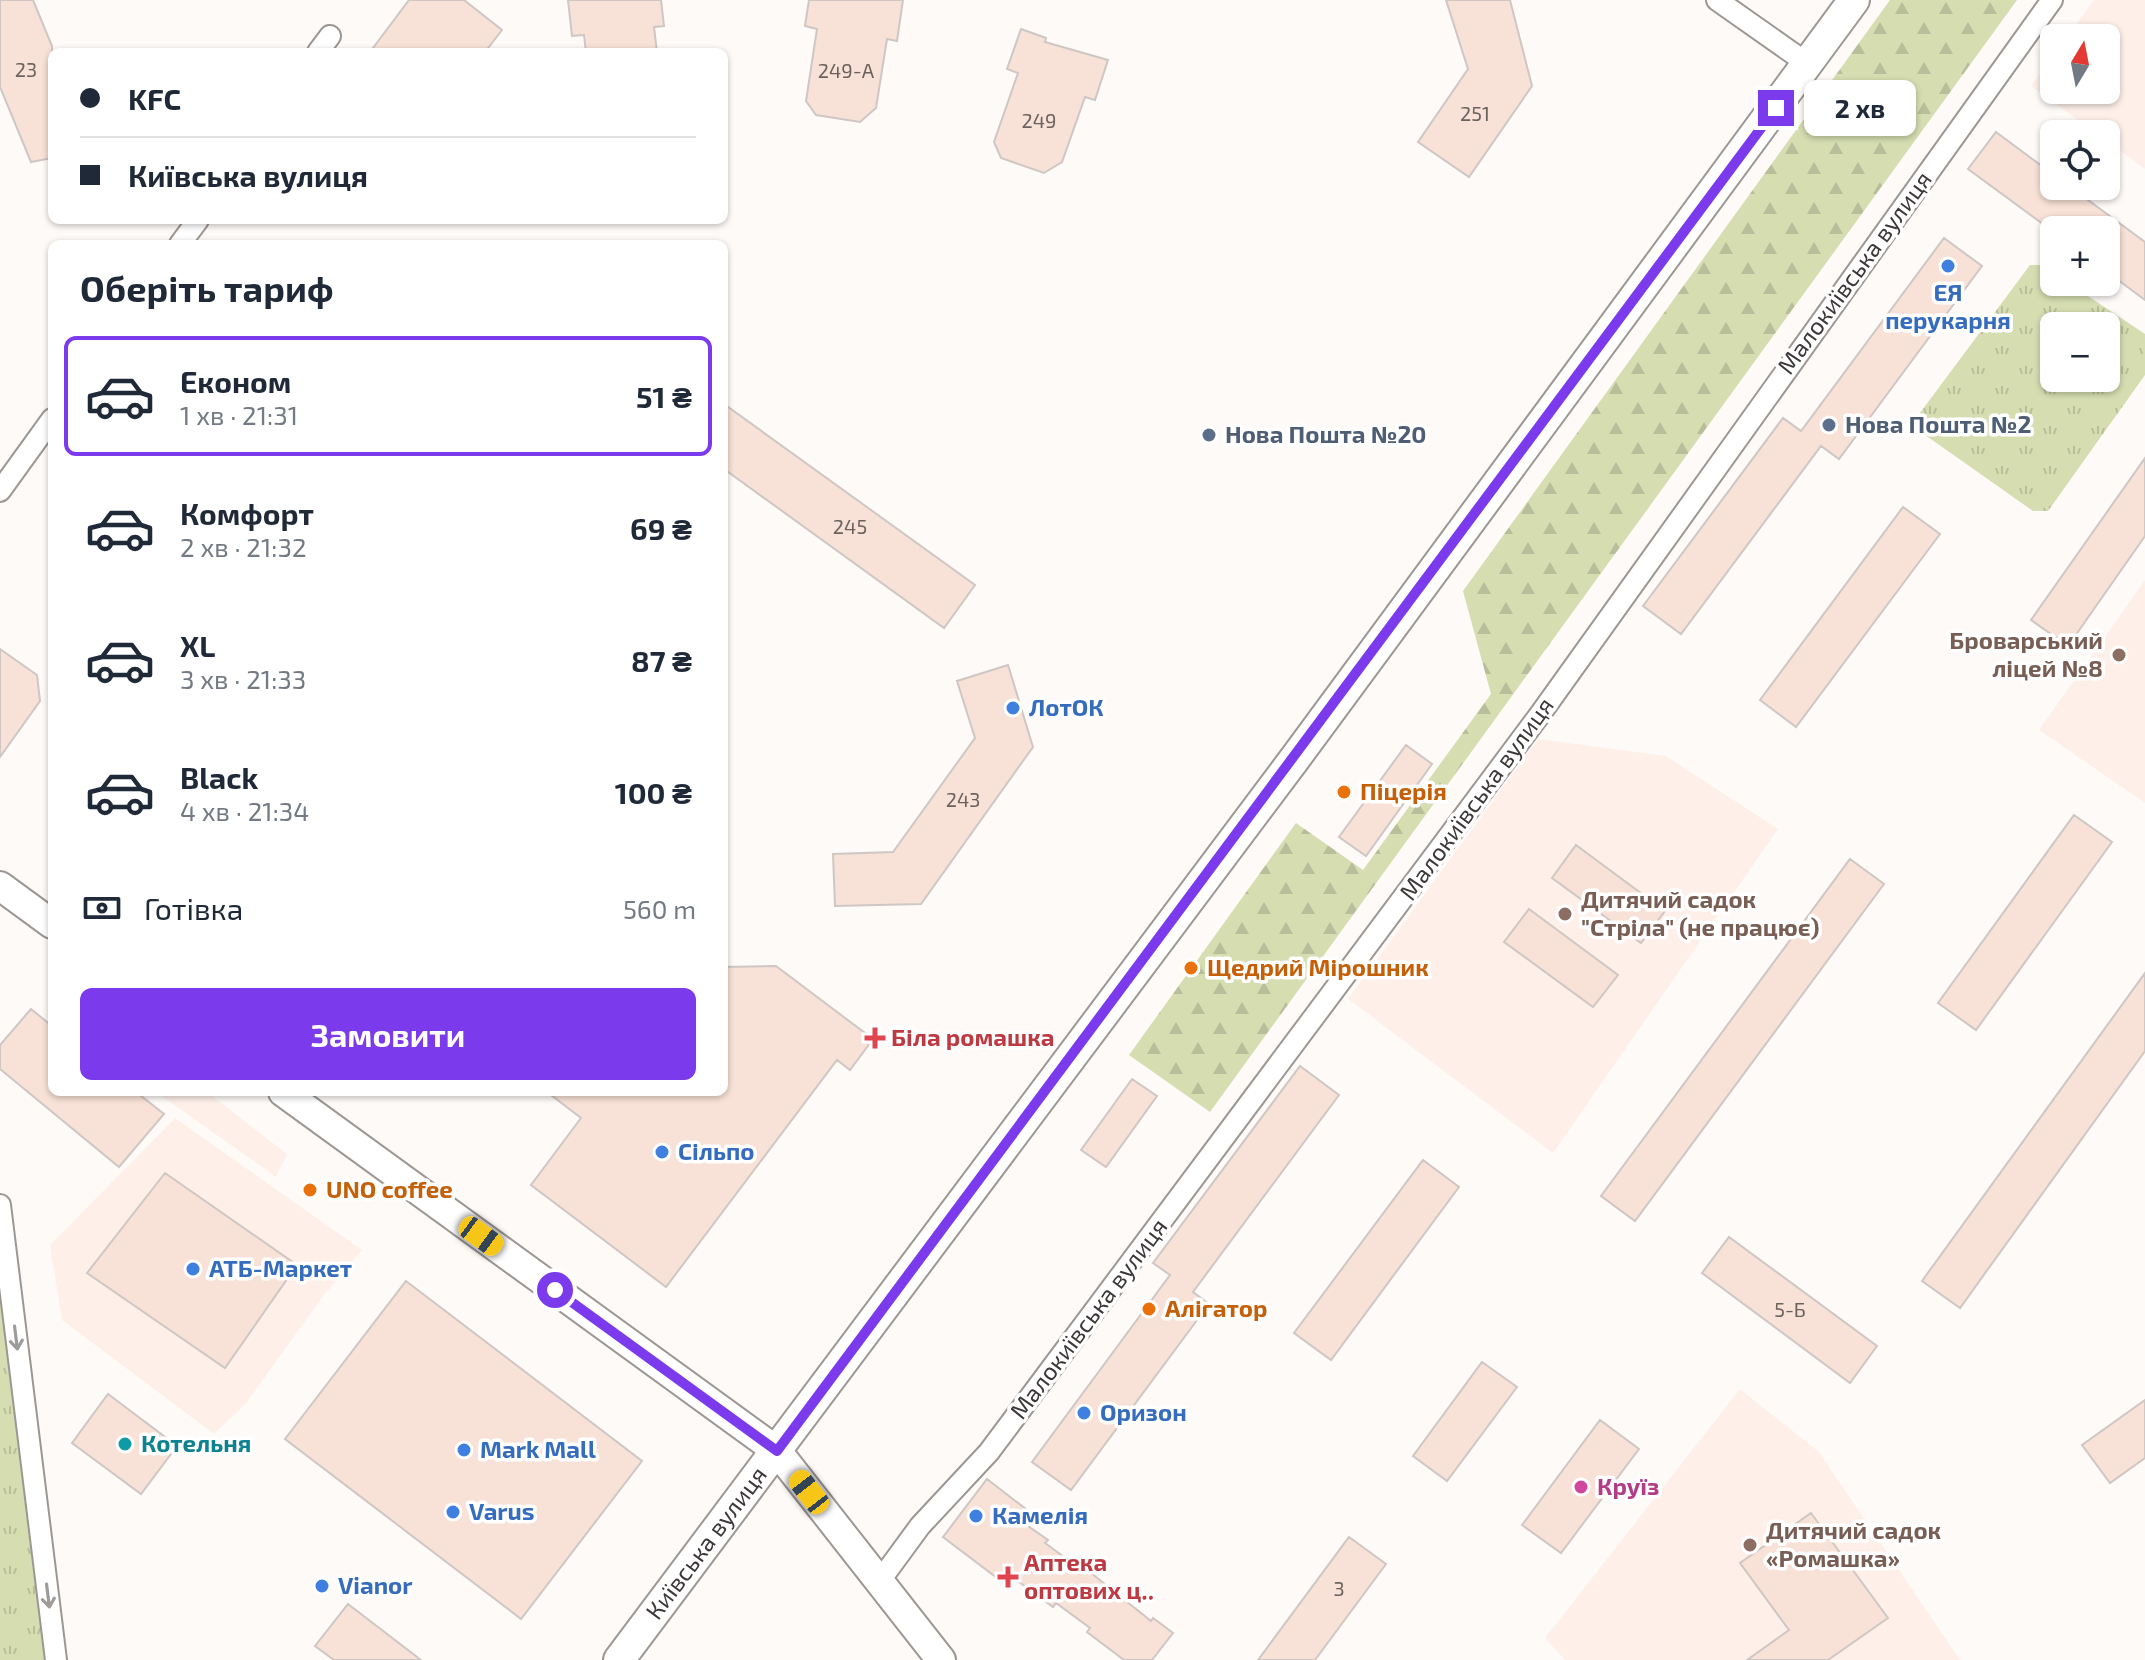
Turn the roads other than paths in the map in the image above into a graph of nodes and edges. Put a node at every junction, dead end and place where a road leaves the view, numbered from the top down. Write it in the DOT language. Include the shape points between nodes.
graph roads {
  1 [pos="1717,0"];
  2 [pos="1854,0"];
  3 [pos="2052,0"];
  4 [pos="1808,64"];
  5 [pos="48,425"];
  6 [pos="0,491"];
  7 [pos="0,886"];
  8 [pos="48,921"];
  9 [pos="289,1096"];
  10 [pos="0,1205"];
  11 [pos="777,1451"];
  12 [pos="879,1582"];
  13 [pos="56,1660"];
  14 [pos="619,1660"];
  15 [pos="941,1660"];
  1 -- 4 [label="street"];
  2 -- 4 [label="main road, Київська вулиця"];
  3 -- 12 [label="street, Малокиївська вулиця" via="1466,814 989,1452 920,1526"];
  4 -- 11 [label="main road, Київська вулиця"];
  5 -- 6 [label="street"];
  7 -- 8 [label="street"];
  9 -- 11 [label="street"];
  10 -- 13 [label="street, one-way"];
  11 -- 12 [label="street"];
  11 -- 14 [label="main road, Київська вулиця"];
  12 -- 15 [label="street"];
}
